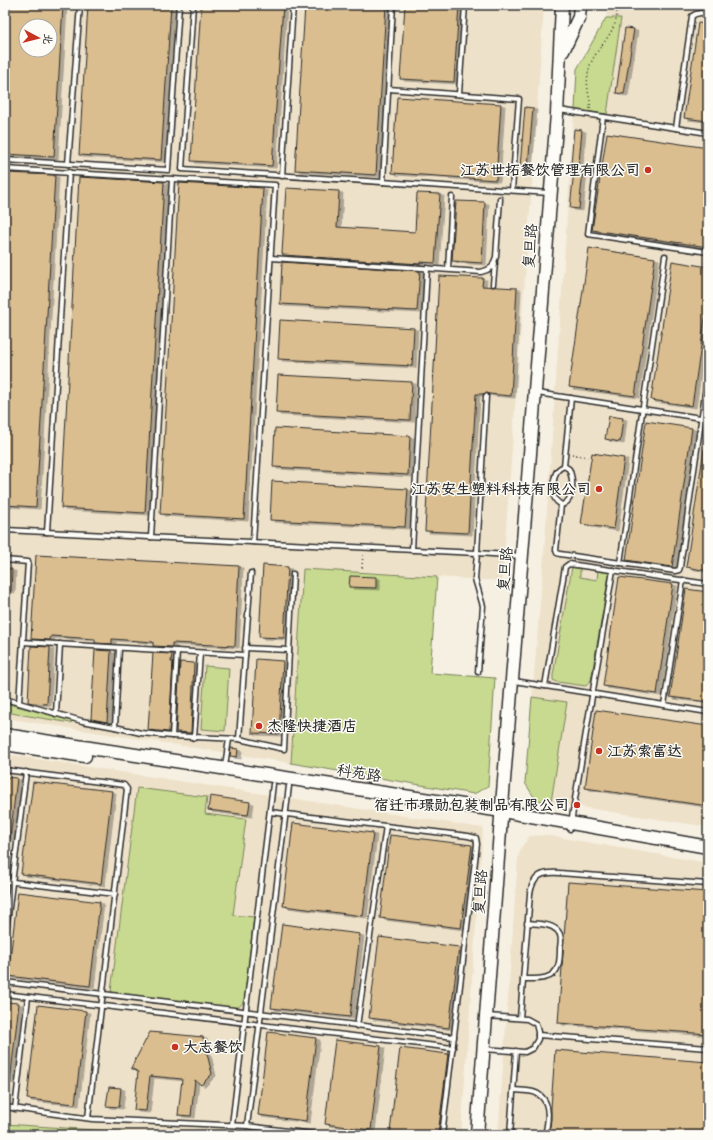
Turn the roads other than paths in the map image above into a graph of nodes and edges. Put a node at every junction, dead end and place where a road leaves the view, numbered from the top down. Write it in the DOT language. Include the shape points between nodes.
graph roads {
  1 [pos="80,5"];
  2 [pos="179,5"];
  3 [pos="193,5"];
  4 [pos="293,5"];
  5 [pos="393,5"];
  6 [pos="465,5"];
  7 [pos="562,5"];
  8 [pos="580,5"];
  9 [pos="708,14"];
  10 [pos="560,58"];
  11 [pos="389,89"];
  12 [pos="459,94"];
  13 [pos="557,110"];
  14 [pos="603,117"];
  15 [pos="676,128"];
  16 [pos="708,133"];
  17 [pos="5,160"];
  18 [pos="68,164"];
  19 [pos="5,169"];
  20 [pos="69,172"];
  21 [pos="282,176"];
  22 [pos="172,179"];
  23 [pos="383,182"];
  24 [pos="512,190"];
  25 [pos="550,193"];
  26 [pos="452,197"];
  27 [pos="500,198"];
  28 [pos="708,252"];
  29 [pos="665,256"];
  30 [pos="496,257"];
  31 [pos="271,258"];
  32 [pos="427,268"];
  33 [pos="448,269"];
  34 [pos="493,284"];
  35 [pos="708,373"];
  36 [pos="535,393"];
  37 [pos="486,396"];
  38 [pos="571,398"];
  39 [pos="642,409"];
  40 [pos="701,418"];
  41 [pos="564,466"];
  42 [pos="562,505"];
  43 [pos="5,530"];
  44 [pos="47,532"];
  45 [pos="151,537"];
  46 [pos="253,542"];
  47 [pos="412,550"];
  48 [pos="477,553"];
  49 [pos="522,556"];
  50 [pos="5,560"];
  51 [pos="620,562"];
  52 [pos="613,570"];
  53 [pos="251,573"];
  54 [pos="293,574"];
  55 [pos="683,580"];
  56 [pos="708,584"];
  57 [pos="23,642"];
  58 [pos="60,644"];
  59 [pos="119,648"];
  60 [pos="245,648"];
  61 [pos="289,650"];
  62 [pos="177,651"];
  63 [pos="200,653"];
  64 [pos="245,655"];
  65 [pos="478,672"];
  66 [pos="512,681"];
  67 [pos="545,686"];
  68 [pos="592,694"];
  69 [pos="5,700"];
  70 [pos="19,704"];
  71 [pos="664,705"];
  72 [pos="708,712"];
  73 [pos="56,714"];
  74 [pos="115,727"];
  75 [pos="5,735"];
  76 [pos="172,736"];
  77 [pos="194,738"];
  78 [pos="229,739"];
  79 [pos="240,739"];
  80 [pos="5,744"];
  81 [pos="225,769"];
  82 [pos="5,770"];
  83 [pos="26,772"];
  84 [pos="273,784"];
  85 [pos="288,786"];
  86 [pos="270,812"];
  87 [pos="285,814"];
  88 [pos="501,815"];
  89 [pos="386,826"];
  90 [pos="570,826"];
  91 [pos="708,846"];
  92 [pos="708,853"];
  93 [pos="5,881"];
  94 [pos="12,882"];
  95 [pos="708,884"];
  96 [pos="115,894"];
  97 [pos="528,923"];
  98 [pos="5,939"];
  99 [pos="523,978"];
  100 [pos="5,982"];
  101 [pos="5,994"];
  102 [pos="102,995"];
  103 [pos="28,997"];
  104 [pos="102,1006"];
  105 [pos="246,1012"];
  106 [pos="261,1014"];
  107 [pos="486,1016"];
  108 [pos="520,1018"];
  109 [pos="245,1024"];
  110 [pos="260,1025"];
  111 [pos="357,1026"];
  112 [pos="538,1036"];
  113 [pos="454,1037"];
  114 [pos="453,1048"];
  115 [pos="708,1048"];
  116 [pos="484,1049"];
  117 [pos="516,1051"];
  118 [pos="514,1090"];
  119 [pos="5,1108"];
  120 [pos="15,1109"];
  121 [pos="88,1118"];
  122 [pos="232,1126"];
  123 [pos="247,1126"];
  124 [pos="321,1135"];
  125 [pos="442,1135"];
  126 [pos="477,1135"];
  127 [pos="510,1135"];
  128 [pos="545,1135"];
  1 -- 18 [label="lane"];
  2 -- 18 [label="lane" via="168,170"];
  3 -- 21 [label="lane" via="182,169"];
  4 -- 21 [label="lane"];
  5 -- 11 [label="lane"];
  6 -- 12 [label="lane"];
  7 -- 10 [label="street, 复旦路"];
  8 -- 10 [label="street" via="579,17"];
  9 -- 15 [label="lane" via="695,13 692,16"];
  10 -- 13 [label="street, 复旦路"];
  11 -- 12 [label="lane"];
  11 -- 23 [label="lane"];
  12 -- 24 [label="lane" via="519,99"];
  13 -- 14 [label="lane"];
  13 -- 25 [label="street, 复旦路"];
  14 -- 15 [label="lane"];
  14 -- 28 [label="lane" via="588,234"];
  15 -- 16 [label="lane"];
  17 -- 18 [label="lane"];
  19 -- 20 [label="lane"];
  20 -- 22 [label="lane"];
  20 -- 44 [label="lane"];
  21 -- 23 [label="lane"];
  22 -- 31 [label="lane" via="275,185"];
  22 -- 45 [label="lane"];
  23 -- 24 [label="lane"];
  24 -- 25 [label="lane"];
  25 -- 36 [label="street, 复旦路"];
  26 -- 33 [label="lane"];
  27 -- 30 [label="lane"];
  29 -- 39 [label="lane"];
  30 -- 33 [label="lane" via="492,267 481,272"];
  30 -- 34 [label="lane"];
  31 -- 32 [label="lane"];
  31 -- 46 [label="lane"];
  32 -- 33 [label="lane"];
  32 -- 47 [label="lane"];
  35 -- 40 [label="lane"];
  36 -- 38 [label="lane"];
  36 -- 49 [label="street, 复旦路"];
  37 -- 48 [label="lane"];
  38 -- 39 [label="lane"];
  38 -- 41 [label="lane"];
  39 -- 40 [label="lane"];
  39 -- 51 [label="lane"];
  40 -- 51 [label="lane" via="679,570"];
  41 -- 42 [label="lane" via="571,474 572,490"];
  41 -- 42 [label="lane" via="556,472 553,483 554,499"];
  42 -- 51 [label="lane" via="557,553"];
  43 -- 44 [label="lane"];
  44 -- 45 [label="lane"];
  45 -- 46 [label="lane"];
  46 -- 47 [label="lane"];
  47 -- 48 [label="lane"];
  48 -- 49 [label="lane"];
  48 -- 65 [label="lane" via="476,579 484,606"];
  49 -- 66 [label="street, 复旦路"];
  50 -- 57 [label="lane" via="28,562"];
  52 -- 55 [label="lane"];
  52 -- 67 [label="lane" via="569,564 565,567"];
  52 -- 68 [label="lane"];
  53 -- 60 [label="lane"];
  54 -- 61 [label="lane"];
  55 -- 56 [label="lane"];
  55 -- 71 [label="lane"];
  57 -- 58 [label="lane"];
  57 -- 70 [label="lane"];
  58 -- 59 [label="lane"];
  58 -- 73 [label="lane"];
  59 -- 62 [label="lane"];
  59 -- 74 [label="lane"];
  60 -- 61 [label="lane"];
  60 -- 64 [label="lane"];
  61 -- 79 [label="lane" via="284,749"];
  62 -- 63 [label="lane"];
  62 -- 76 [label="lane"];
  63 -- 64 [label="lane"];
  63 -- 77 [label="lane"];
  64 -- 79 [label="lane"];
  66 -- 67 [label="lane"];
  66 -- 88 [label="street, 复旦路"];
  67 -- 68 [label="lane"];
  68 -- 71 [label="lane"];
  68 -- 90 [label="lane"];
  69 -- 70 [label="lane"];
  70 -- 73 [label="lane"];
  71 -- 72 [label="lane"];
  73 -- 74 [label="lane"];
  74 -- 76 [label="lane"];
  75 -- 81 [label="street, 科苑路"];
  76 -- 77 [label="lane"];
  77 -- 78 [label="lane"];
  78 -- 79 [label="lane"];
  78 -- 81 [label="lane"];
  80 -- 84 [label="street, 科苑路"];
  81 -- 88 [label="street, 科苑路"];
  82 -- 83 [label="lane"];
  83 -- 94 [label="lane"];
  83 -- 96 [label="lane" via="124,785 127,789"];
  84 -- 85 [label="street, 科苑路"];
  84 -- 86 [label="lane"];
  85 -- 87 [label="lane"];
  85 -- 88 [label="street, 科苑路"];
  86 -- 87 [label="lane"];
  86 -- 105 [label="lane"];
  87 -- 89 [label="lane"];
  87 -- 106 [label="lane"];
  88 -- 90 [label="street, 科苑路"];
  88 -- 107 [label="street, 复旦路"];
  89 -- 111 [label="lane"];
  89 -- 113 [label="lane" via="476,838"];
  90 -- 91 [label="street, 科苑路"];
  90 -- 92 [label="street, 科苑路"];
  93 -- 94 [label="lane"];
  94 -- 96 [label="lane"];
  94 -- 98 [label="lane"];
  95 -- 97 [label="lane" via="549,872 535,879 531,887"];
  96 -- 102 [label="lane"];
  97 -- 99 [label="lane"];
  97 -- 99 [label="lane" via="549,925 558,931 561,938 559,966 557,971 542,979"];
  99 -- 108 [label="lane"];
  100 -- 102 [label="lane"];
  101 -- 103 [label="lane"];
  102 -- 104 [label="lane"];
  102 -- 105 [label="lane"];
  103 -- 104 [label="lane"];
  103 -- 120 [label="lane"];
  104 -- 109 [label="lane"];
  104 -- 121 [label="lane"];
  105 -- 106 [label="lane"];
  105 -- 109 [label="lane"];
  106 -- 110 [label="lane"];
  106 -- 111 [label="lane"];
  107 -- 108 [label="lane"];
  107 -- 116 [label="street, 复旦路"];
  108 -- 112 [label="lane" via="536,1024"];
  109 -- 110 [label="lane"];
  109 -- 122 [label="lane"];
  110 -- 114 [label="lane"];
  110 -- 123 [label="lane"];
  111 -- 113 [label="lane"];
  112 -- 115 [label="lane"];
  112 -- 117 [label="lane" via="533,1048 524,1052"];
  113 -- 114 [label="lane"];
  114 -- 125 [label="lane"];
  116 -- 117 [label="lane"];
  116 -- 126 [label="street, 复旦路"];
  117 -- 118 [label="lane"];
  118 -- 127 [label="lane"];
  118 -- 128 [label="lane" via="538,1094 545,1101 548,1111"];
  119 -- 120 [label="lane"];
  120 -- 121 [label="lane"];
  121 -- 122 [label="lane"];
  122 -- 123 [label="lane"];
  123 -- 124 [label="lane"];
}
